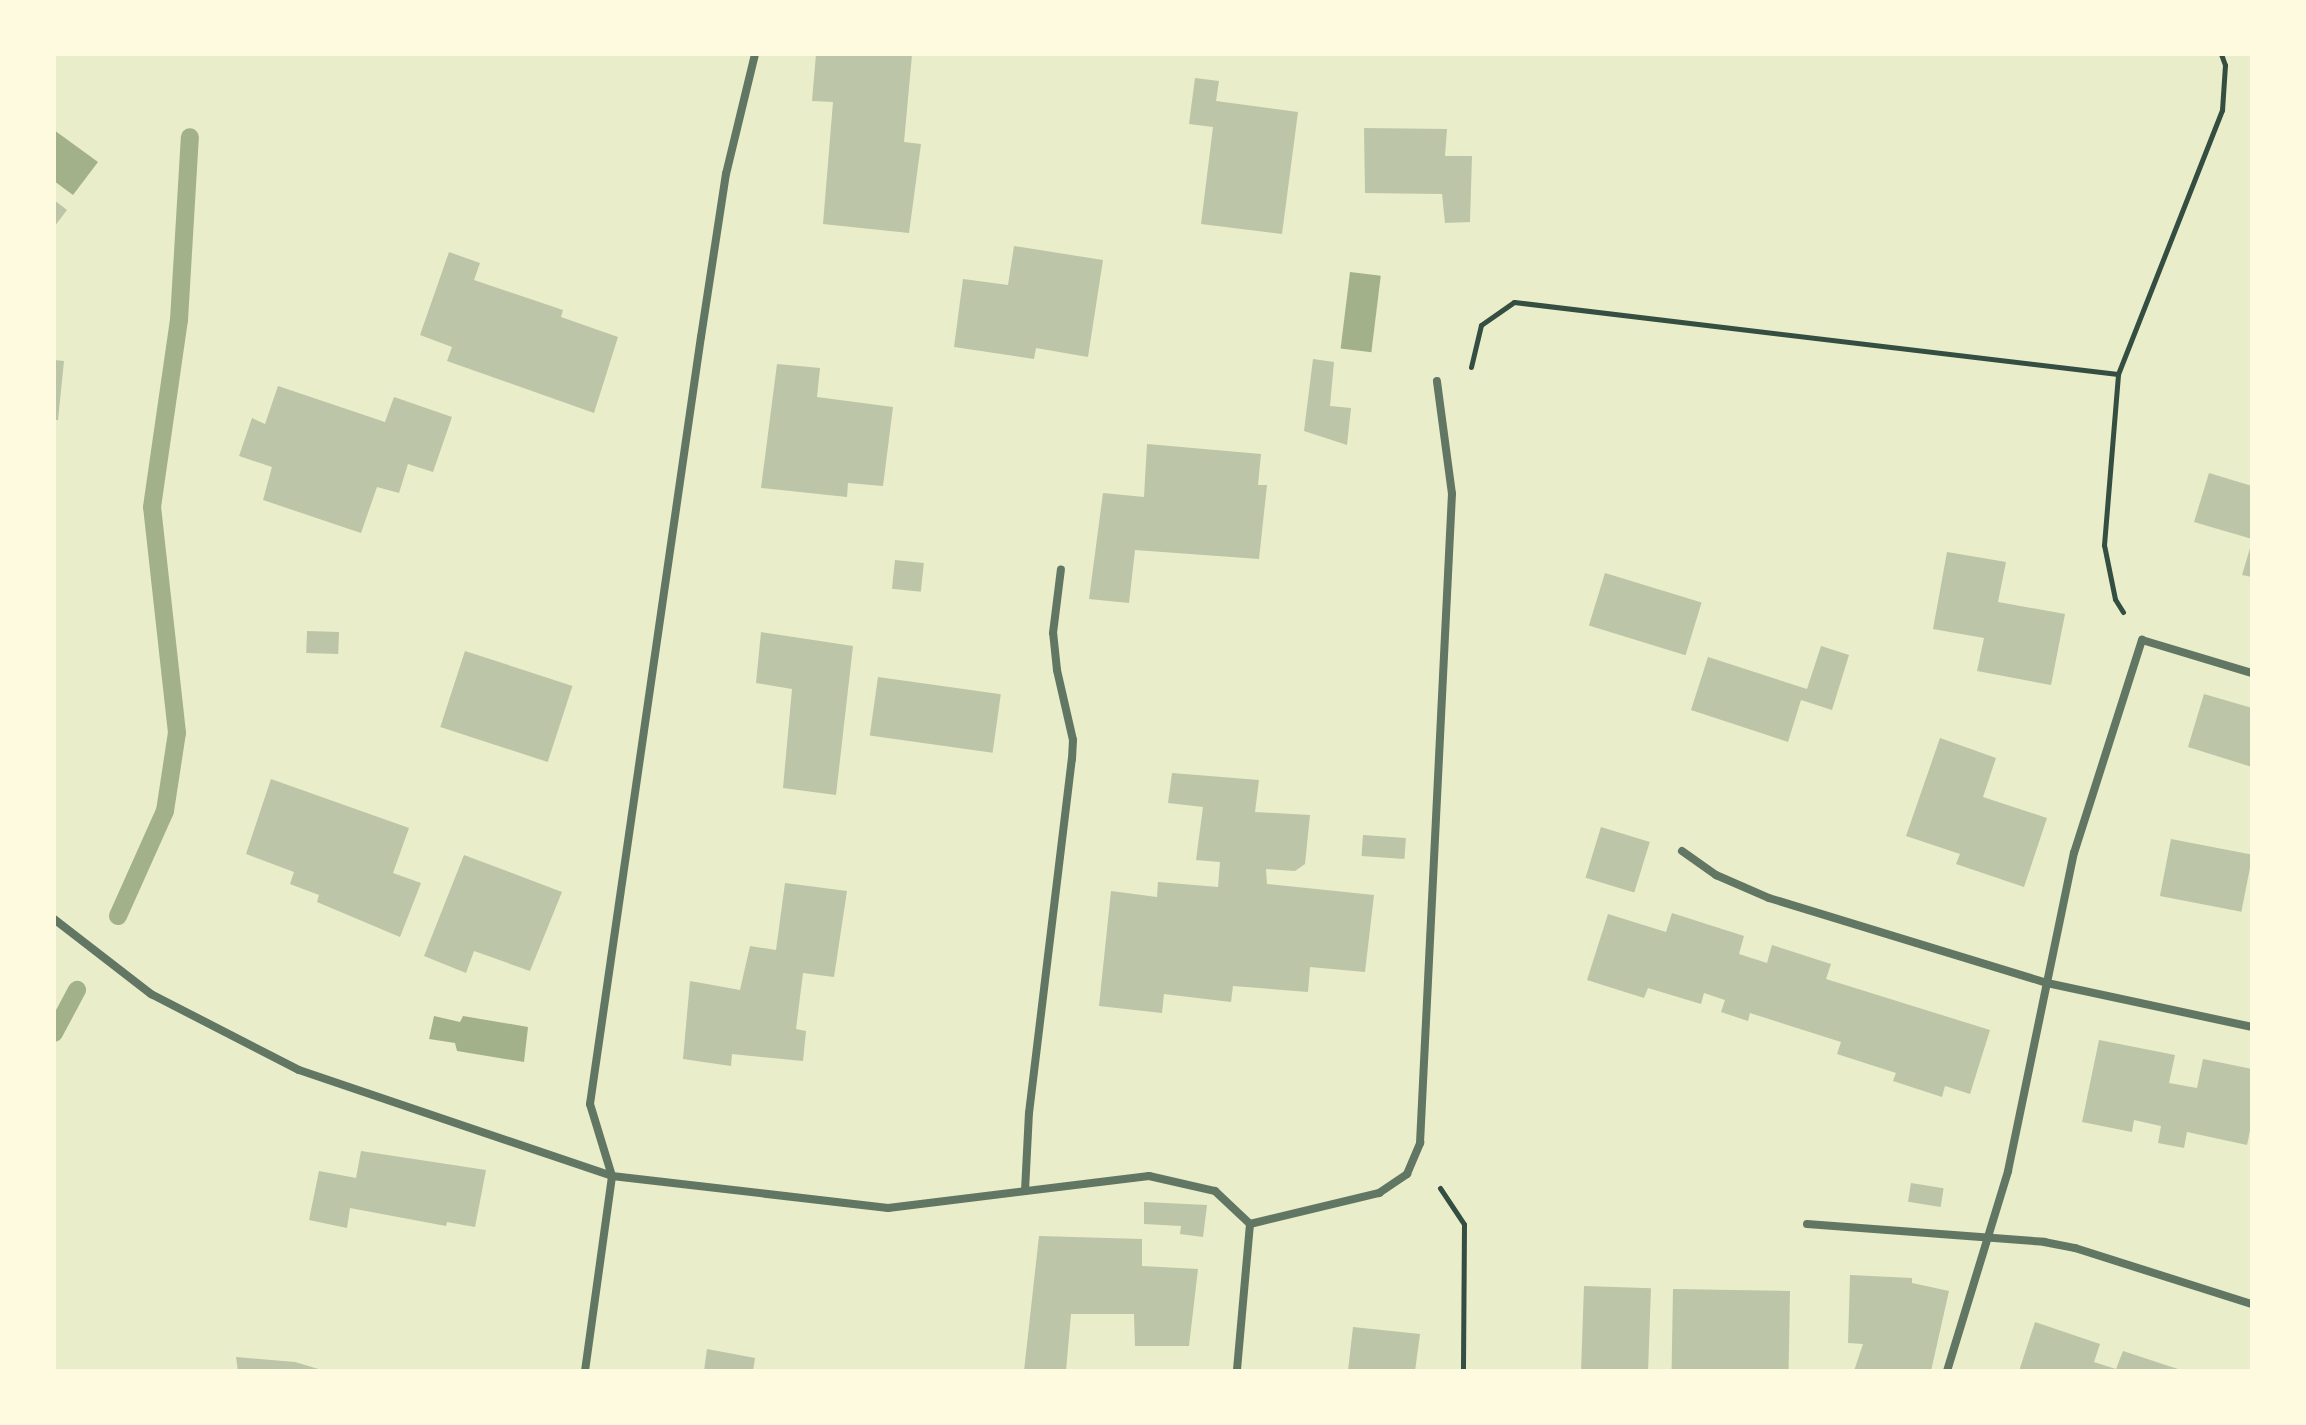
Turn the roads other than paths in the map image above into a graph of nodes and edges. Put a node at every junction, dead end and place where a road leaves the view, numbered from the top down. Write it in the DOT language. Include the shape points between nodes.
graph roads {
  1 [pos="755,54"];
  2 [pos="1437,381"];
  3 [pos="1061,569"];
  4 [pos="2252,673"];
  5 [pos="1682,851"];
  6 [pos="54,919"];
  7 [pos="2047,983"];
  8 [pos="2252,1027"];
  9 [pos="612,1176"];
  10 [pos="1025,1191"];
  11 [pos="1250,1224"];
  12 [pos="1807,1224"];
  13 [pos="1986,1240"];
  14 [pos="2252,1304"];
  15 [pos="585,1371"];
  16 [pos="1237,1371"];
  17 [pos="1947,1371"];
  1 -- 9 [label="street" via="726,174 590,1104"];
  2 -- 11 [label="street" via="1451,510 1420,1143 1407,1174 1379,1193"];
  3 -- 10 [label="street" via="1053,633 1073,749 1029,1113"];
  4 -- 7 [label="street" via="2142,640 2074,853"];
  5 -- 7 [label="street" via="1716,875 1769,898"];
  6 -- 9 [label="street" via="151,994 299,1070"];
  7 -- 8 [label="street"];
  7 -- 13 [label="street" via="2008,1171"];
  9 -- 10 [label="street" via="888,1208"];
  9 -- 15 [label="street"];
  10 -- 11 [label="street" via="1149,1176 1215,1191"];
  11 -- 16 [label="street"];
  12 -- 13 [label="street"];
  13 -- 14 [label="street" via="2075,1248"];
  13 -- 17 [label="street"];
}
